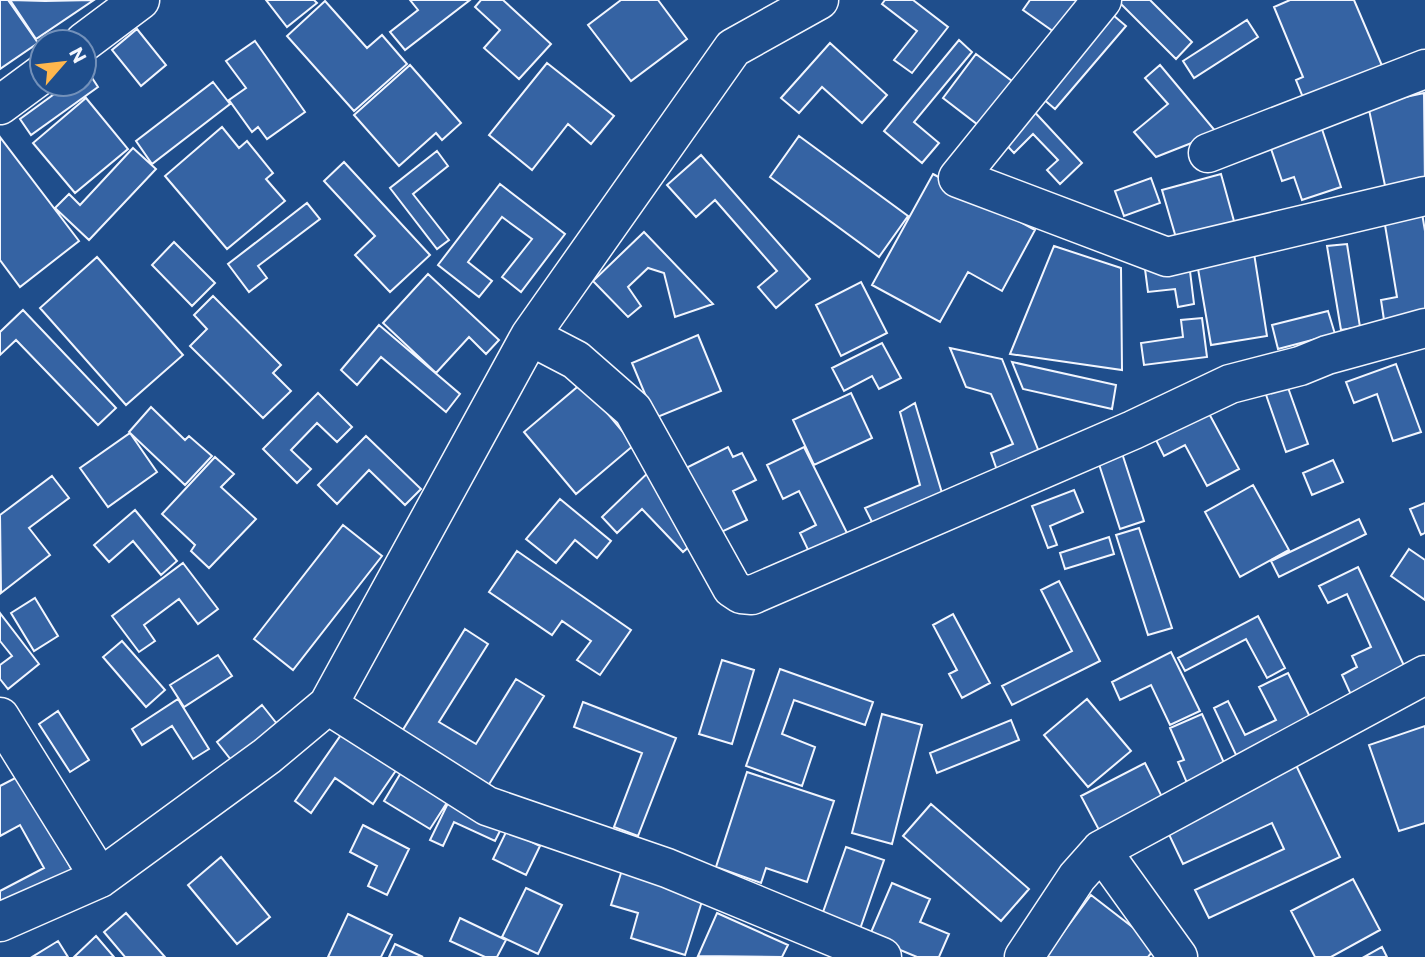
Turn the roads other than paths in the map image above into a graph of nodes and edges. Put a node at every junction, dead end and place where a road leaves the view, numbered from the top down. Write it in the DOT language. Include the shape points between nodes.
graph roads {
  1 [pos="140,0"];
  2 [pos="819,0"];
  3 [pos="1102,0"];
  4 [pos="98,32"];
  5 [pos="1425,69"];
  6 [pos="28,84"];
  7 [pos="0,105"];
  8 [pos="1208,153"];
  9 [pos="1425,196"];
  10 [pos="1425,328"];
  11 [pos="530,336"];
  12 [pos="1425,674"];
  13 [pos="328,705"];
  14 [pos="0,717"];
  15 [pos="1101,850"];
  16 [pos="100,878"];
  17 [pos="0,922"];
  18 [pos="882,957"];
  19 [pos="1024,957"];
  20 [pos="1178,957"];
  1 -- 4 [label="street"];
  2 -- 11 [label="street" via="733,48"];
  3 -- 9 [label="street" via="958,177 1167,257"];
  5 -- 8 [label="street"];
  6 -- 7 [label="street"];
  10 -- 11 [label="street" via="1230,384 752,595 732,589 633,410 576,360"];
  11 -- 13 [label="street"];
  12 -- 15 [label="street"];
  13 -- 16 [label="street" via="267,756"];
  13 -- 18 [label="street" via="487,806 667,868"];
  14 -- 16 [label="street"];
  15 -- 19 [label="street" via="1077,877"];
  15 -- 20 [label="street"];
  16 -- 17 [label="street"];
}
